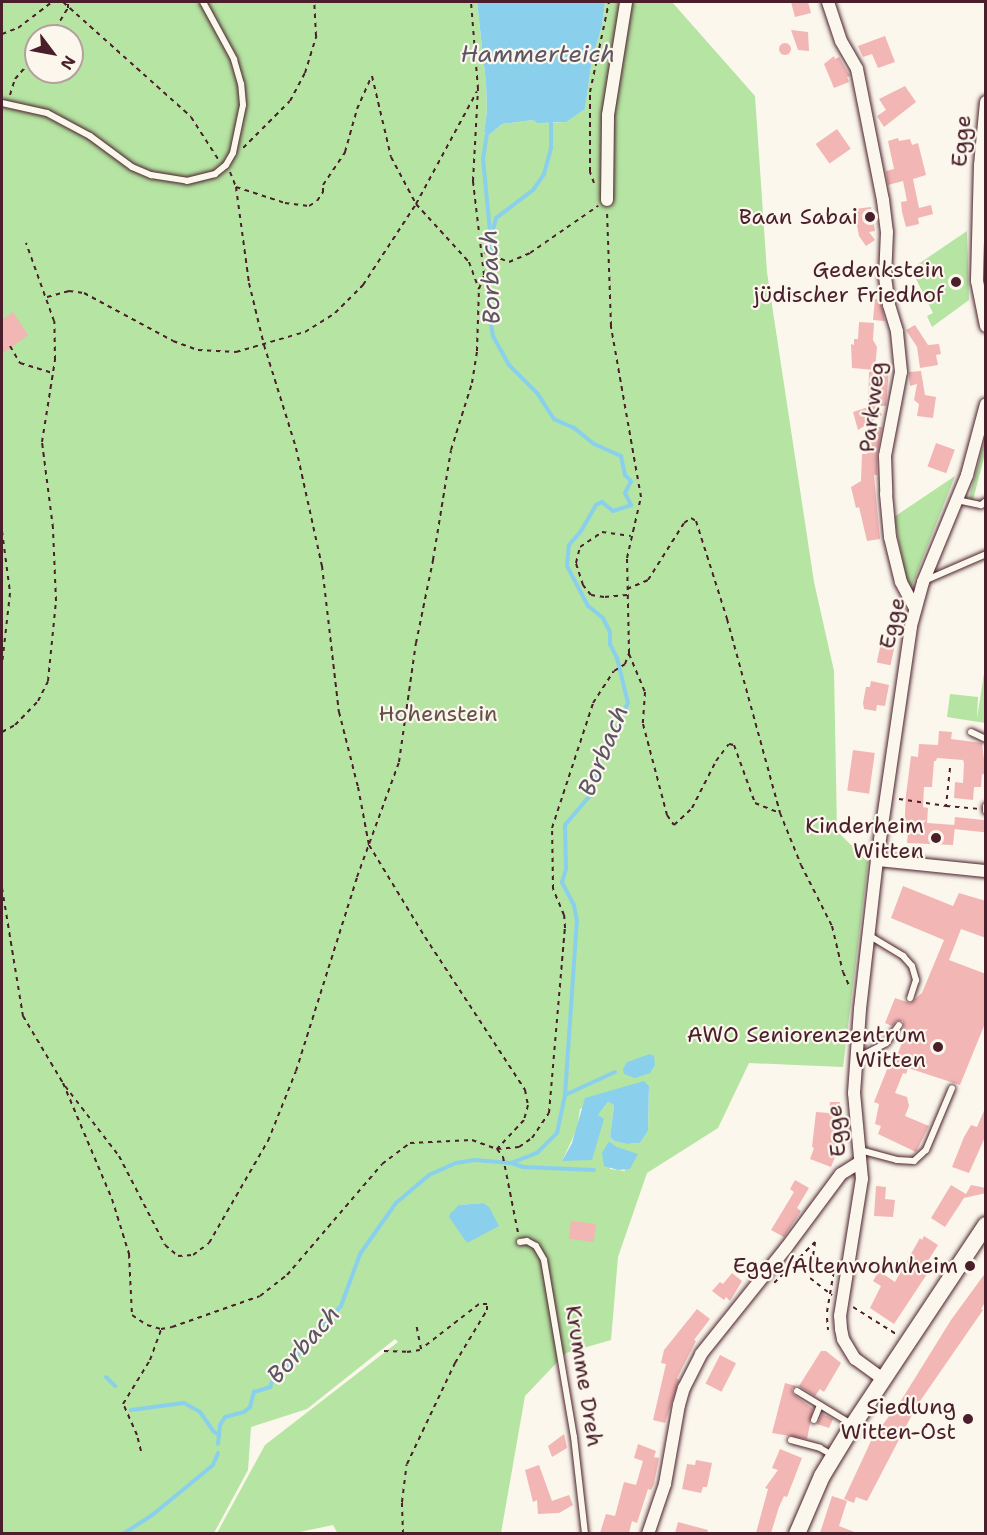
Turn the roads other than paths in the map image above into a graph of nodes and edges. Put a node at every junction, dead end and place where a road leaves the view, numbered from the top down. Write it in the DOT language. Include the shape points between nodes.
graph roads {
  1 [pos="203,2"];
  2 [pos="626,2"];
  3 [pos="828,2"];
  4 [pos="986,102"];
  5 [pos="4,103"];
  6 [pos="607,200"];
  7 [pos="986,240"];
  8 [pos="977,261"];
  9 [pos="986,326"];
  10 [pos="986,405"];
  11 [pos="957,500"];
  12 [pos="986,501"];
  13 [pos="986,554"];
  14 [pos="923,582"];
  15 [pos="915,608"];
  16 [pos="971,732"];
  17 [pos="986,739"];
  18 [pos="877,860"];
  19 [pos="986,871"];
  20 [pos="870,936"];
  21 [pos="910,998"];
  22 [pos="899,1025"];
  23 [pos="857,1058"];
  24 [pos="952,1088"];
  25 [pos="860,1156"];
  26 [pos="986,1225"];
  27 [pos="520,1242"];
  28 [pos="883,1379"];
  29 [pos="797,1391"];
  30 [pos="820,1405"];
  31 [pos="814,1420"];
  32 [pos="853,1425"];
  33 [pos="791,1440"];
  34 [pos="834,1457"];
  35 [pos="585,1533"];
  36 [pos="648,1533"];
  37 [pos="797,1533"];
  1 -- 5 [label="lane" via="222,33 241,84 242,120 233,153 215,174 197,180 150,175 47,113"];
  2 -- 6 [label="street" via="608,115"];
  3 -- 15 [label="street, Parkweg" via="841,41 856,69 883,200 887,232 885,277 901,364 885,456 886,494 898,570"];
  4 -- 8 [label="street, Egge"];
  7 -- 8 [label="lane"];
  8 -- 9 [label="street, Egge"];
  10 -- 11 [label="street, Egge" via="968,475"];
  11 -- 12 [label="lane" via="981,505"];
  11 -- 14 [label="street, Egge"];
  13 -- 14 [label="lane"];
  14 -- 15 [label="street, Egge"];
  15 -- 18 [label="street, Egge"];
  16 -- 17 [label="lane"];
  18 -- 19 [label="street"];
  18 -- 20 [label="street, Egge"];
  20 -- 21 [label="lane" via="912,966 916,980"];
  20 -- 23 [label="street, Egge"];
  22 -- 23 [label="lane" via="886,1043"];
  23 -- 25 [label="street, Egge" via="855,1125"];
  24 -- 25 [label="lane" via="926,1150 914,1161"];
  25 -- 28 [label="street, Egge" via="860,1196 840,1316 843,1339 855,1359"];
  25 -- 36 [label="street" via="841,1174 710,1341 684,1388 665,1484"];
  26 -- 28 [label="main road"];
  27 -- 35 [label="lane, Krumme Dreh" via="536,1246 544,1260 574,1437"];
  28 -- 32 [label="main road"];
  29 -- 30 [label="lane"];
  30 -- 31 [label="lane"];
  30 -- 32 [label="lane"];
  32 -- 34 [label="main road"];
  33 -- 34 [label="lane"];
  34 -- 37 [label="main road"];
}
